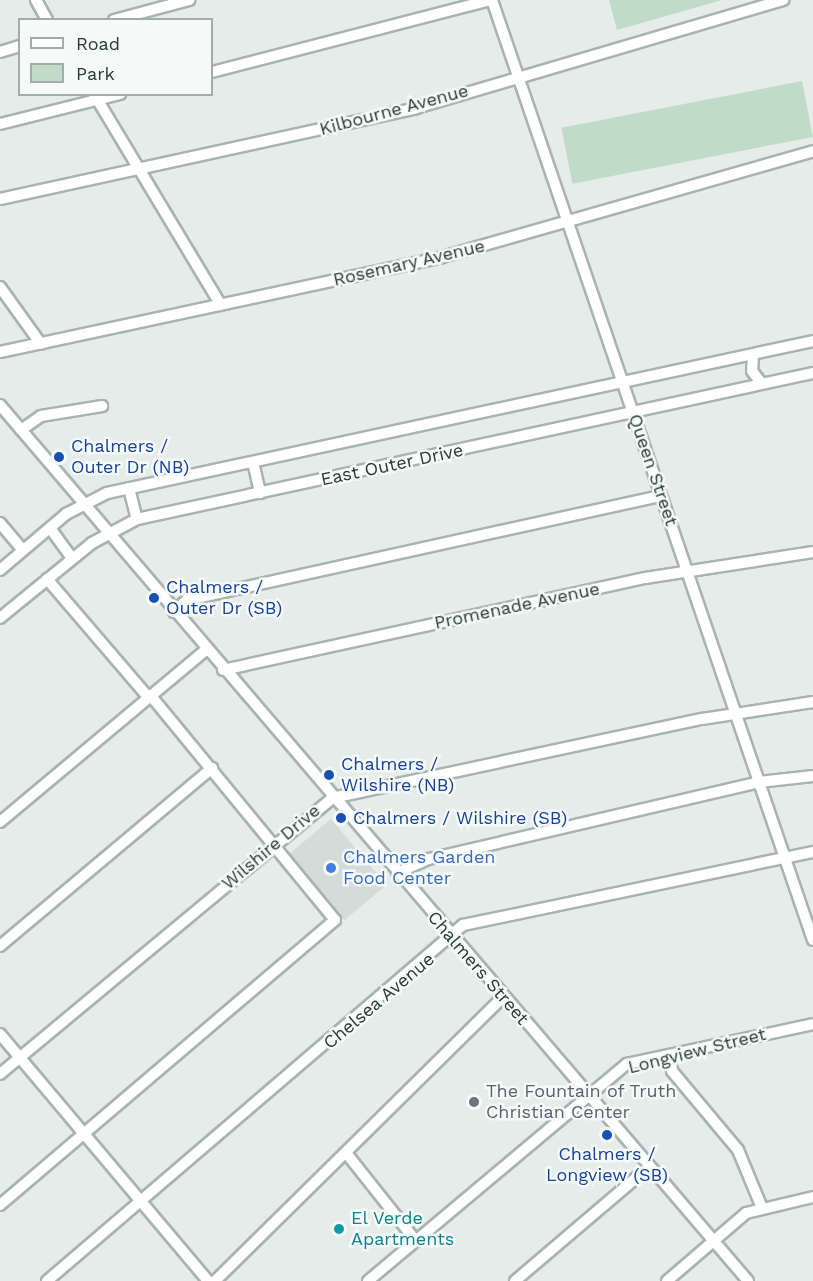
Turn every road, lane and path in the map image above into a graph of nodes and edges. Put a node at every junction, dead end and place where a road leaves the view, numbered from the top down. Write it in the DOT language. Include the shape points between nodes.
graph roads {
  1 [pos="36,0"];
  2 [pos="189,0"];
  3 [pos="491,0"];
  4 [pos="783,0"];
  5 [pos="46,18"];
  6 [pos="122,18"];
  7 [pos="18,47"];
  8 [pos="0,52"];
  9 [pos="213,72"];
  10 [pos="518,75"];
  11 [pos="95,97"];
  12 [pos="0,124"];
  13 [pos="813,152"];
  14 [pos="140,169"];
  15 [pos="0,199"];
  16 [pos="569,225"];
  17 [pos="0,287"];
  18 [pos="221,305"];
  19 [pos="813,341"];
  20 [pos="41,344"];
  21 [pos="0,352"];
  22 [pos="753,354"];
  23 [pos="813,373"];
  24 [pos="623,381"];
  25 [pos="762,384"];
  26 [pos="0,405"];
  27 [pos="102,406"];
  28 [pos="633,413"];
  29 [pos="21,430"];
  30 [pos="253,462"];
  31 [pos="129,488"];
  32 [pos="260,494"];
  33 [pos="661,496"];
  34 [pos="84,504"];
  35 [pos="137,519"];
  36 [pos="0,523"];
  37 [pos="50,528"];
  38 [pos="107,533"];
  39 [pos="23,550"];
  40 [pos="813,552"];
  41 [pos="72,558"];
  42 [pos="0,570"];
  43 [pos="687,570"];
  44 [pos="47,579"];
  45 [pos="174,612"];
  46 [pos="0,618"];
  47 [pos="206,650"];
  48 [pos="223,670"];
  49 [pos="149,696"];
  50 [pos="813,702"];
  51 [pos="735,713"];
  52 [pos="212,768"];
  53 [pos="813,776"];
  54 [pos="759,782"];
  55 [pos="332,798"];
  56 [pos="0,822"];
  57 [pos="273,844"];
  58 [pos="813,852"];
  59 [pos="784,857"];
  60 [pos="397,873"];
  61 [pos="450,935"];
  62 [pos="813,940"];
  63 [pos="0,946"];
  64 [pos="503,997"];
  65 [pos="813,1024"];
  66 [pos="0,1034"];
  67 [pos="669,1055"];
  68 [pos="20,1058"];
  69 [pos="0,1074"];
  70 [pos="588,1096"];
  71 [pos="84,1134"];
  72 [pos="346,1154"];
  73 [pos="649,1167"];
  74 [pos="813,1197"];
  75 [pos="141,1202"];
  76 [pos="0,1204"];
  77 [pos="762,1208"];
  78 [pos="416,1241"];
  79 [pos="714,1241"];
  80 [pos="47,1281"];
  81 [pos="208,1281"];
  82 [pos="215,1281"];
  83 [pos="368,1281"];
  84 [pos="515,1281"];
  85 [pos="667,1281"];
  86 [pos="748,1281"];
  1 -- 5 [label="street"];
  2 -- 6 [label="street"];
  3 -- 9 [label="street"];
  3 -- 10 [label="street, Queen Street"];
  4 -- 10 [label="street, Kilbourne Avenue"];
  7 -- 8 [label="street"];
  10 -- 14 [label="street, Kilbourne Avenue" via="398,112"];
  10 -- 16 [label="street, Queen Street"];
  11 -- 12 [label="street"];
  11 -- 14 [label="street"];
  13 -- 16 [label="street, Rosemary Avenue"];
  14 -- 15 [label="street, Kilbourne Avenue"];
  14 -- 18 [label="street"];
  16 -- 18 [label="street, Rosemary Avenue"];
  16 -- 24 [label="street, Queen Street"];
  17 -- 20 [label="street"];
  18 -- 20 [label="street, Rosemary Avenue"];
  19 -- 22 [label="street, East Outer Drive"];
  20 -- 21 [label="street, Rosemary Avenue"];
  22 -- 24 [label="street, East Outer Drive"];
  22 -- 25 [label="street" via="751,366"];
  23 -- 25 [label="street, East Outer Drive"];
  24 -- 28 [label="street, Queen Street"];
  24 -- 30 [label="street, East Outer Drive"];
  25 -- 28 [label="street, East Outer Drive"];
  26 -- 29 [label="street, Chalmers Street"];
  27 -- 29 [label="street" via="41,416"];
  28 -- 32 [label="street, East Outer Drive"];
  28 -- 33 [label="street, Queen Street"];
  29 -- 34 [label="street, Chalmers Street"];
  30 -- 31 [label="street, East Outer Drive"];
  30 -- 32 [label="street"];
  31 -- 34 [label="street, East Outer Drive"];
  31 -- 35 [label="street"];
  32 -- 35 [label="street, East Outer Drive"];
  33 -- 43 [label="street, Queen Street"];
  33 -- 45 [label="street" via="188,600"];
  34 -- 37 [label="street, East Outer Drive"];
  34 -- 38 [label="street, Chalmers Street"];
  35 -- 38 [label="street, East Outer Drive"];
  36 -- 39 [label="street"];
  37 -- 39 [label="street, East Outer Drive"];
  37 -- 41 [label="street"];
  38 -- 41 [label="street, East Outer Drive"];
  38 -- 45 [label="street, Chalmers Street"];
  39 -- 42 [label="street, East Outer Drive"];
  40 -- 43 [label="street, Promenade Avenue"];
  41 -- 44 [label="street, East Outer Drive"];
  43 -- 48 [label="street, Promenade Avenue"];
  43 -- 51 [label="street, Queen Street"];
  44 -- 46 [label="street, East Outer Drive"];
  44 -- 49 [label="street"];
  45 -- 47 [label="street, Chalmers Street"];
  47 -- 48 [label="street, Chalmers Street"];
  47 -- 49 [label="street"];
  48 -- 55 [label="street, Chalmers Street"];
  49 -- 52 [label="street"];
  49 -- 56 [label="street"];
  50 -- 51 [label="street, Wilshire Drive"];
  51 -- 54 [label="street, Queen Street"];
  51 -- 55 [label="street, Wilshire Drive"];
  52 -- 57 [label="street"];
  52 -- 63 [label="street"];
  53 -- 54 [label="street"];
  54 -- 59 [label="street, Queen Street"];
  54 -- 60 [label="street" via="429,859"];
  55 -- 57 [label="street, Wilshire Drive"];
  55 -- 60 [label="street, Chalmers Street"];
  57 -- 68 [label="street, Wilshire Drive"];
  57 -- 71 [label="street" via="335,920"];
  58 -- 59 [label="street, Chelsea Avenue"];
  59 -- 61 [label="street, Chelsea Avenue" via="463,925"];
  59 -- 62 [label="street, Queen Street"];
  60 -- 61 [label="street, Chalmers Street"];
  61 -- 64 [label="street, Chalmers Street"];
  61 -- 75 [label="street, Chelsea Avenue"];
  64 -- 70 [label="street, Chalmers Street"];
  64 -- 72 [label="street"];
  65 -- 67 [label="street, Longview Street"];
  66 -- 68 [label="street"];
  67 -- 70 [label="street, Longview Street" via="627,1064"];
  67 -- 77 [label="street" via="672,1071 738,1150"];
  68 -- 69 [label="street, Wilshire Drive"];
  68 -- 71 [label="street"];
  70 -- 73 [label="street, Chalmers Street"];
  70 -- 78 [label="street, Longview Street"];
  71 -- 75 [label="street"];
  71 -- 76 [label="street"];
  72 -- 78 [label="street"];
  72 -- 82 [label="street"];
  73 -- 79 [label="street, Chalmers Street"];
  73 -- 84 [label="street"];
  74 -- 77 [label="street"];
  75 -- 80 [label="street, Chelsea Avenue"];
  75 -- 81 [label="street"];
  77 -- 79 [label="street" via="746,1213"];
  78 -- 83 [label="street, Longview Street"];
  79 -- 85 [label="street"];
  79 -- 86 [label="street, Chalmers Street"];
}
